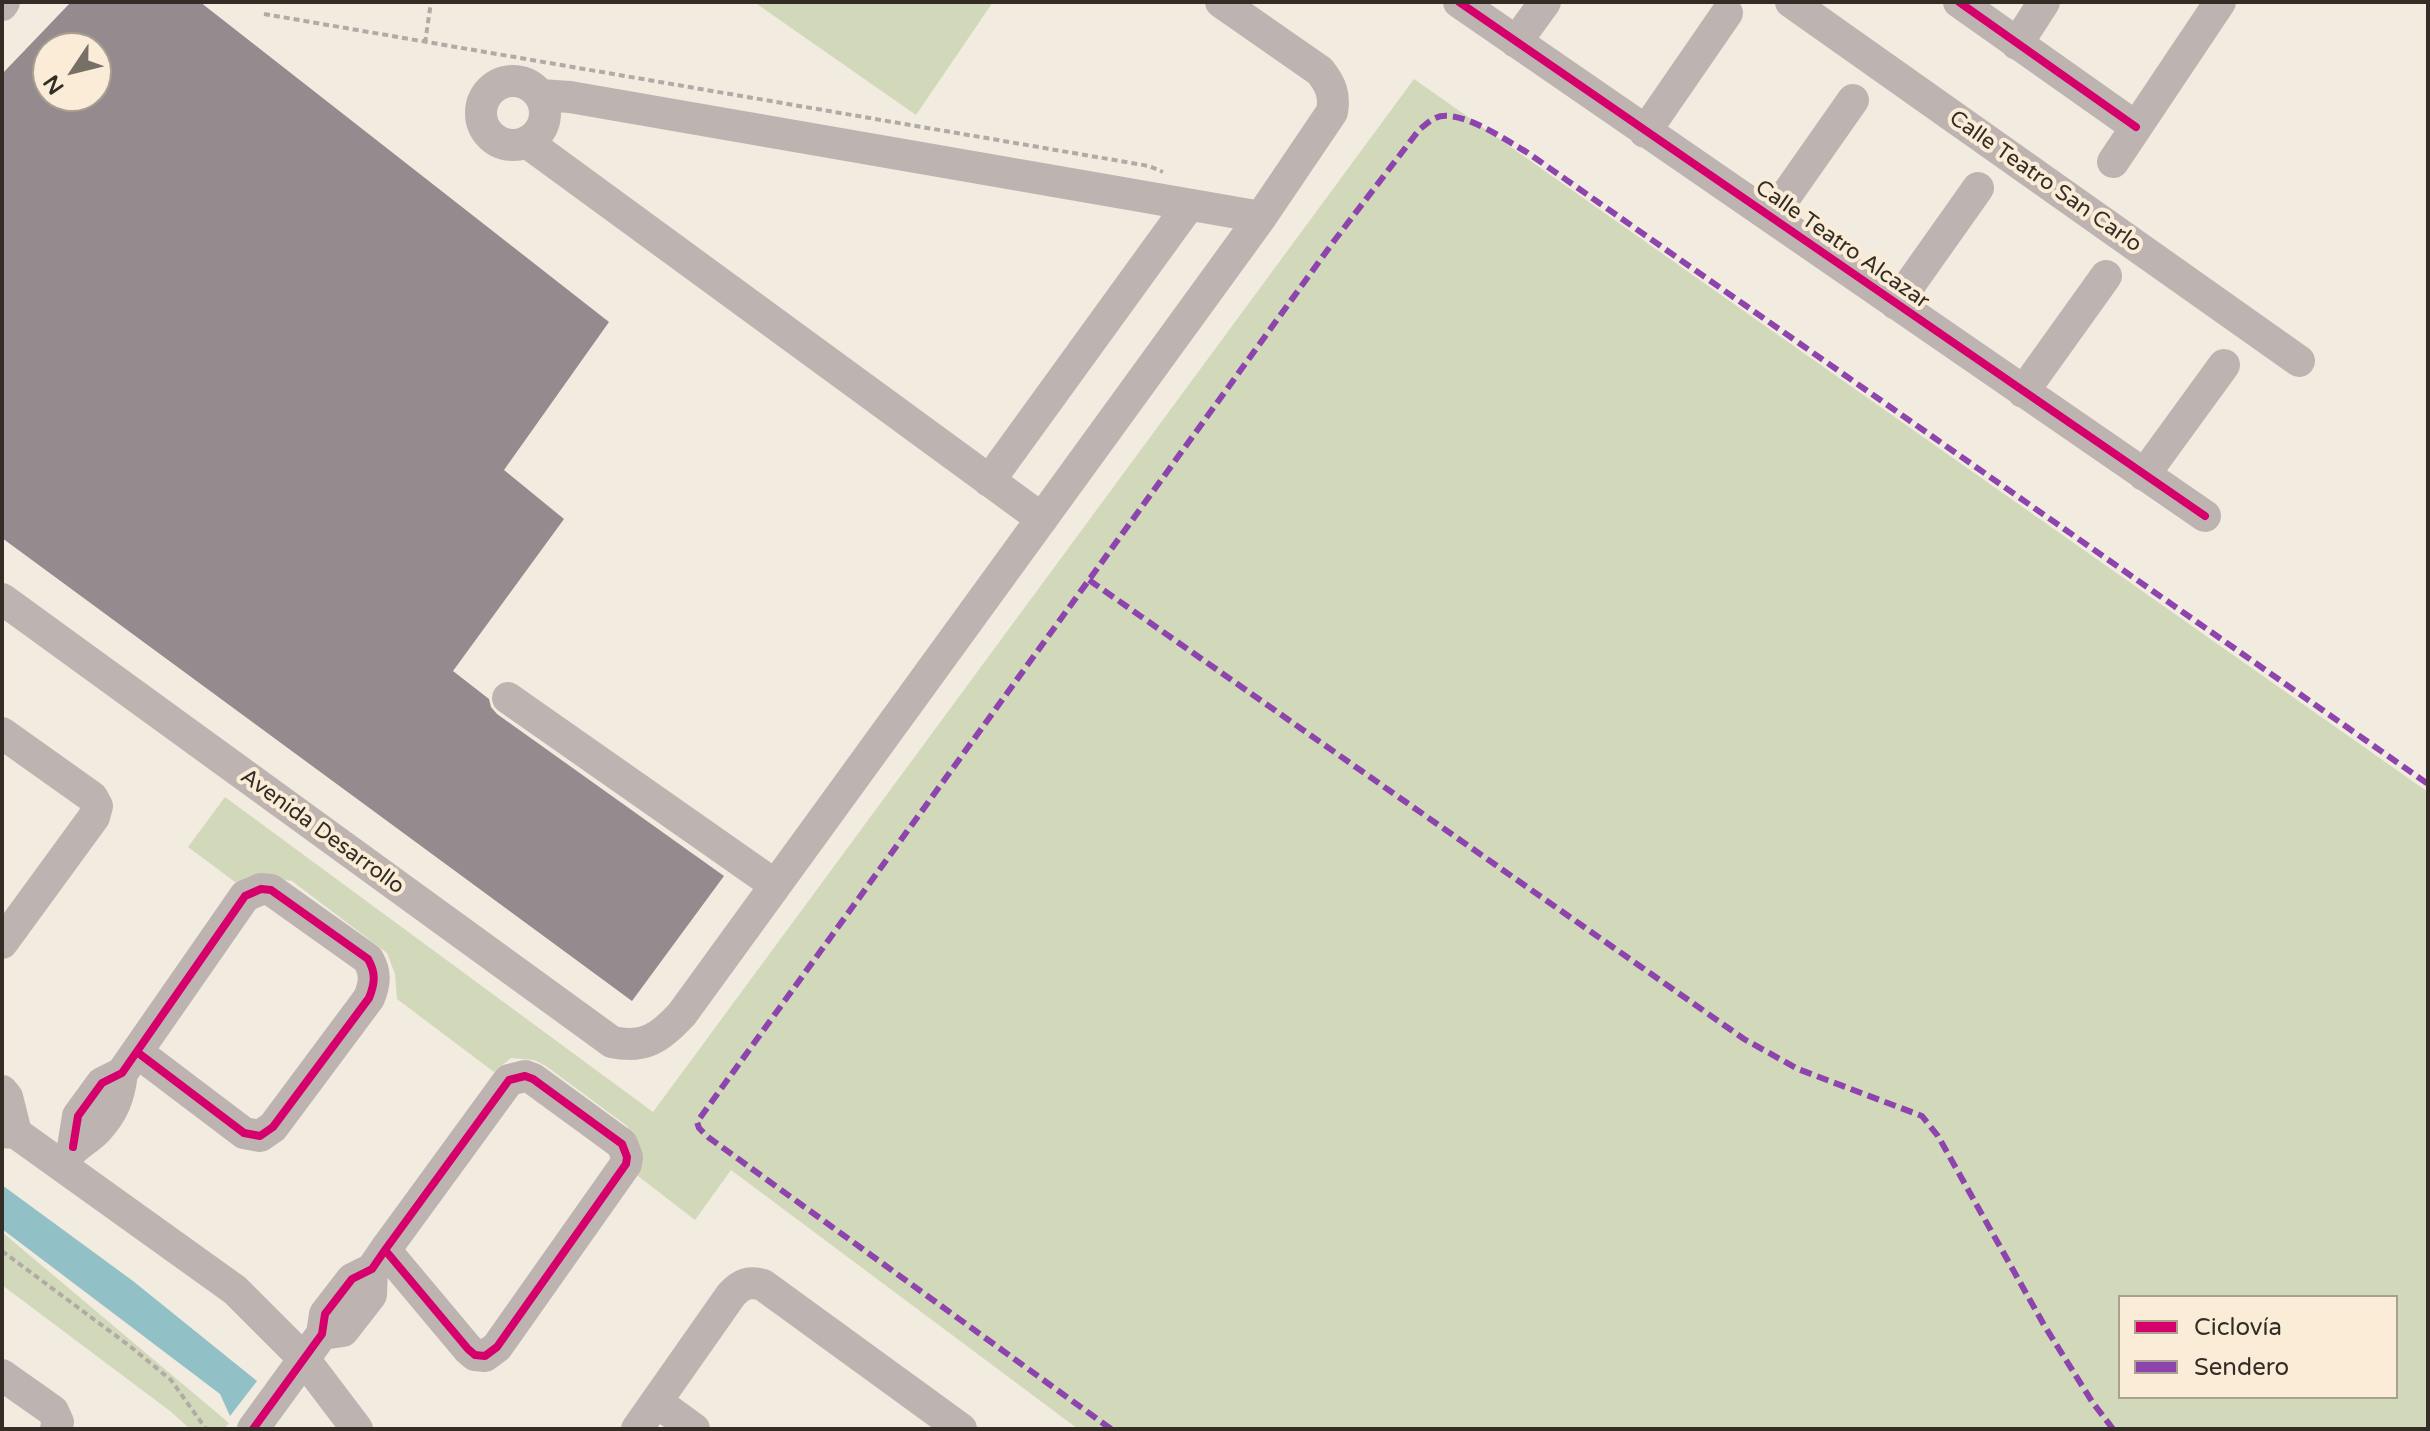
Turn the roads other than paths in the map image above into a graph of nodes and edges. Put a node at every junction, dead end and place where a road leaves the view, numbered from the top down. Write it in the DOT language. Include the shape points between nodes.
graph roads {
  1 [pos="1221,2"];
  2 [pos="1459,2"];
  3 [pos="1545,2"];
  4 [pos="1791,2"];
  5 [pos="1959,2"];
  6 [pos="2044,2"];
  7 [pos="2220,2"];
  8 [pos="1727,13"];
  9 [pos="1516,42"];
  10 [pos="2017,44"];
  11 [pos="540,95"];
  12 [pos="1853,100"];
  13 [pos="2136,127"];
  14 [pos="1645,132"];
  15 [pos="528,143"];
  16 [pos="2113,162"];
  17 [pos="1978,188"];
  18 [pos="1189,205"];
  19 [pos="1261,217"];
  20 [pos="1771,217"];
  21 [pos="2106,276"];
  22 [pos="1896,304"];
  23 [pos="2299,361"];
  24 [pos="2224,365"];
  25 [pos="2023,392"];
  26 [pos="2144,475"];
  27 [pos="989,481"];
  28 [pos="2205,516"];
  29 [pos="1042,519"];
  30 [pos="2,599"];
  31 [pos="508,698"];
  32 [pos="2,733"];
  33 [pos="775,885"];
  34 [pos="2,943"];
  35 [pos="129,1063"];
  36 [pos="2,1091"];
  37 [pos="9,1132"];
  38 [pos="68,1156"];
  39 [pos="379,1259"];
  40 [pos="313,1346"];
  41 [pos="2,1375"];
  42 [pos="657,1402"];
  43 [pos="56,1423"];
  44 [pos="253,1429"];
  45 [pos="357,1429"];
  46 [pos="637,1429"];
  47 [pos="694,1429"];
  48 [pos="961,1429"];
  1 -- 19 [label="street" via="1320,71 1334,98 1332,112"];
  2 -- 9 [label="street, Calle Teatro Alcazar"];
  3 -- 9 [label="street"];
  4 -- 23 [label="street, Calle Teatro San Carlo"];
  5 -- 10 [label="street"];
  6 -- 10 [label="street"];
  7 -- 13 [label="street"];
  8 -- 14 [label="street"];
  9 -- 14 [label="street, Calle Teatro Alcazar"];
  10 -- 13 [label="street"];
  11 -- 15 [label="street" via="543,126"];
  11 -- 15 [label="street" via="511,81 491,89 481,108 490,137 509,146"];
  11 -- 18 [label="street"];
  12 -- 20 [label="street"];
  13 -- 16 [label="street"];
  14 -- 20 [label="street, Calle Teatro Alcazar"];
  15 -- 27 [label="street"];
  17 -- 22 [label="street"];
  18 -- 19 [label="street"];
  18 -- 27 [label="street"];
  19 -- 29 [label="street"];
  20 -- 22 [label="street, Calle Teatro Alcazar"];
  21 -- 25 [label="street"];
  22 -- 25 [label="street, Calle Teatro Alcazar"];
  24 -- 26 [label="street"];
  25 -- 26 [label="street, Calle Teatro Alcazar"];
  26 -- 28 [label="street, Calle Teatro Alcazar"];
  27 -- 29 [label="street"];
  29 -- 33 [label="street"];
  30 -- 33 [label="street, Avenida Desarrollo" via="612,1042 630,1046 667,1030"];
  31 -- 33 [label="street"];
  32 -- 34 [label="street" via="92,797 97,806"];
  35 -- 35 [label="street" via="244,1133 260,1136 273,1127 369,998 373,968 368,959 271,890 253,891"];
  35 -- 38 [label="street" via="119,1098 95,1133"];
  36 -- 37 [label="street"];
  37 -- 38 [label="street"];
  38 -- 40 [label="street"];
  39 -- 39 [label="street" via="468,1349 485,1356 497,1347 626,1164 626,1151 533,1079 509,1080"];
  39 -- 40 [label="street" via="352,1279 325,1314"];
  40 -- 44 [label="street"];
  40 -- 45 [label="street"];
  41 -- 43 [label="street" via="49,1407"];
  42 -- 46 [label="street"];
  42 -- 47 [label="street"];
  42 -- 48 [label="street" via="731,1295 754,1283"];
}
